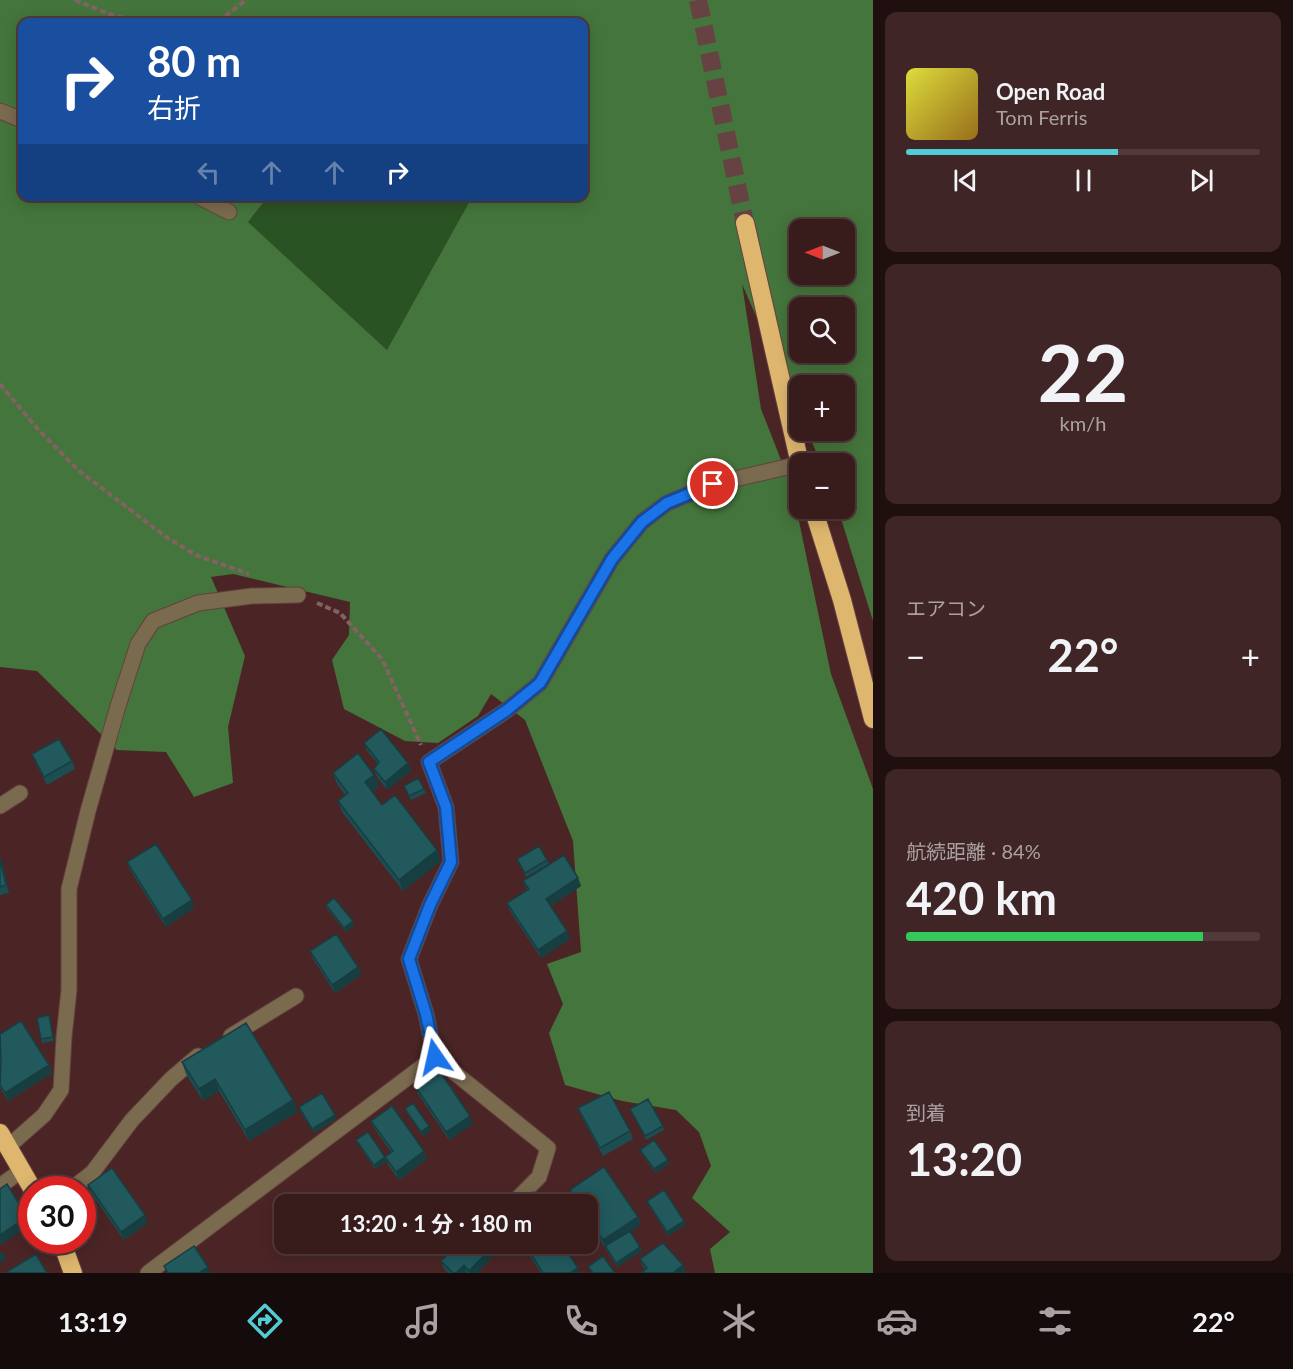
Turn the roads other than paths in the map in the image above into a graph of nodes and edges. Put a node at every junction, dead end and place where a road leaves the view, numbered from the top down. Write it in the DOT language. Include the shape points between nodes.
graph roads {
  1 [pos="0,111"];
  2 [pos="18,118"];
  3 [pos="208,201"];
  4 [pos="229,212"];
  5 [pos="745,223"];
  6 [pos="797,453"];
  7 [pos="789,467"];
  8 [pos="816,519"];
  9 [pos="298,595"];
  10 [pos="873,719"];
  11 [pos="20,793"];
  12 [pos="0,806"];
  13 [pos="296,996"];
  14 [pos="435,1057"];
  15 [pos="4,1139"];
  16 [pos="21,1171"];
  17 [pos="24,1176"];
  18 [pos="88,1176"];
  19 [pos="0,1186"];
  20 [pos="522,1194"];
  21 [pos="66,1254"];
  22 [pos="73,1273"];
  23 [pos="148,1273"];
  1 -- 2 [label="street"];
  3 -- 4 [label="street"];
  5 -- 6 [label="highway"];
  7 -- 14 [label="street" via="713,484 667,503 642,522 612,559 540,683 429,762 446,807 451,862 409,959"];
  8 -- 10 [label="highway"];
  9 -- 15 [label="street" via="198,603 153,621 138,644 69,889 69,990 61,1090 45,1114"];
  11 -- 12 [label="street"];
  13 -- 18 [label="street" via="200,1054 132,1120"];
  14 -- 20 [label="street" via="548,1148 539,1177"];
  14 -- 23 [label="street"];
  15 -- 16 [label="highway"];
  16 -- 17 [label="highway"];
  16 -- 19 [label="street"];
  21 -- 22 [label="highway"];
}
